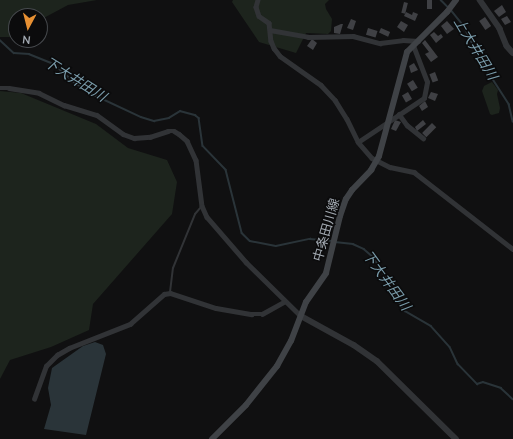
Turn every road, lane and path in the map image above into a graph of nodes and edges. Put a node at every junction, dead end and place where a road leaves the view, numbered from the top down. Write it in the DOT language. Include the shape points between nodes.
graph roads {
  1 [pos="258,0"];
  2 [pos="456,0"];
  3 [pos="480,0"];
  4 [pos="270,30"];
  5 [pos="418,41"];
  6 [pos="413,46"];
  7 [pos="513,54"];
  8 [pos="0,88"];
  9 [pos="399,114"];
  10 [pos="388,121"];
  11 [pos="423,138"];
  12 [pos="358,142"];
  13 [pos="376,162"];
  14 [pos="202,206"];
  15 [pos="513,249"];
  16 [pos="170,293"];
  17 [pos="285,301"];
  18 [pos="301,316"];
  19 [pos="34,399"];
  20 [pos="212,439"];
  21 [pos="456,439"];
  1 -- 4 [label="street" via="256,7 259,16 269,23"];
  2 -- 5 [label="main road, 中条田川線"];
  3 -- 7 [label="street"];
  4 -- 5 [label="street" via="308,37 353,36 380,43"];
  4 -- 12 [label="street" via="271,41 280,56 320,85 335,100"];
  5 -- 6 [label="main road, 中条田川線"];
  6 -- 9 [label="street" via="427,88 424,98"];
  6 -- 10 [label="main road, 中条田川線" via="404,59"];
  8 -- 14 [label="street" via="39,93 64,105 97,115 123,134 134,138 174,131 187,141 196,160"];
  9 -- 10 [label="street"];
  9 -- 11 [label="street" via="407,125"];
  10 -- 12 [label="street"];
  10 -- 13 [label="main road, 中条田川線"];
  12 -- 13 [label="street"];
  13 -- 15 [label="street" via="414,172"];
  13 -- 18 [label="main road, 中条田川線" via="346,199 326,273 306,302"];
  14 -- 16 [label="lane" via="195,214 173,268"];
  14 -- 17 [label="street" via="207,217 246,262"];
  16 -- 17 [label="street" via="216,308 251,314 262,314"];
  16 -- 19 [label="street" via="164,294 130,324 57,355 44,371"];
  17 -- 18 [label="street"];
  18 -- 20 [label="main road, 中条田川線" via="277,366 246,405"];
  18 -- 21 [label="street" via="354,345 377,361"];
}
